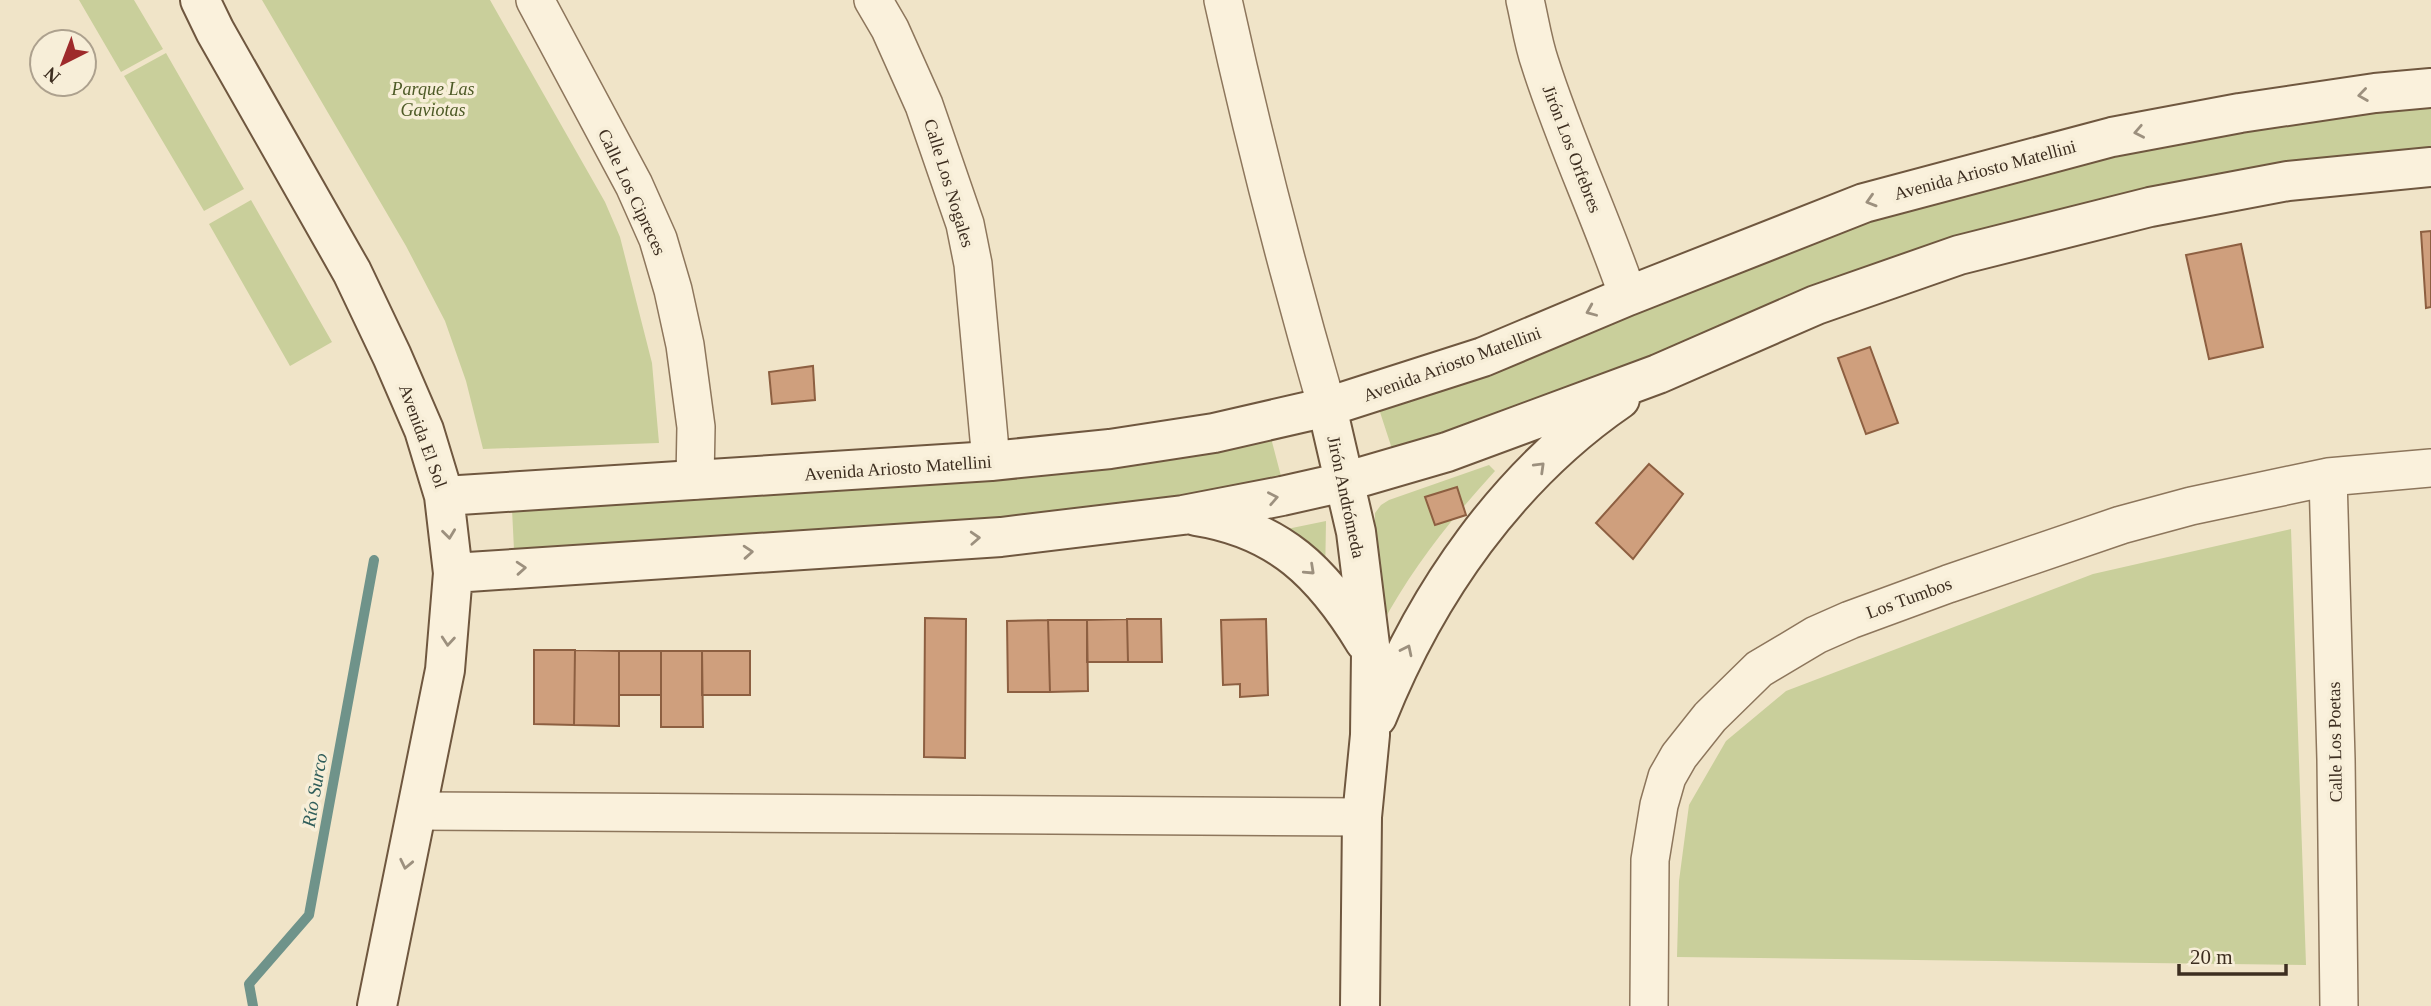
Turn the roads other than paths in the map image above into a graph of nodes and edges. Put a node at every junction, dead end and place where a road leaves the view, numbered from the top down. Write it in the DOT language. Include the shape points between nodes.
graph roads {
  1 [pos="188,0"];
  2 [pos="535,0"];
  3 [pos="873,0"];
  4 [pos="1223,0"];
  5 [pos="1525,0"];
  6 [pos="207,16"];
  7 [pos="2431,88"];
  8 [pos="2431,167"];
  9 [pos="1628,296"];
  10 [pos="1658,374"];
  11 [pos="1327,407"];
  12 [pos="990,461"];
  13 [pos="2431,468"];
  14 [pos="2328,477"];
  15 [pos="695,480"];
  16 [pos="1344,482"];
  17 [pos="444,496"];
  18 [pos="1183,515"];
  19 [pos="453,573"];
  20 [pos="1371,653"];
  21 [pos="1370,735"];
  22 [pos="417,811"];
  23 [pos="1362,817"];
  24 [pos="377,1006"];
  25 [pos="1360,1006"];
  26 [pos="1649,1006"];
  27 [pos="2339,1006"];
  1 -- 6 [label="main road, Avenida El Sol"];
  2 -- 15 [label="street, Calle Los Cipreces" via="658,239 685,345 696,427"];
  3 -- 12 [label="street, Calle Los Nogales" via="924,105 965,224 974,264"];
  4 -- 11 [label="street, Jirón Andrómeda" via="1285,261"];
  5 -- 9 [label="street, Jirón Los Orfebres" via="1543,73"];
  6 -- 17 [label="main road, Avenida El Sol" via="352,272 424,430"];
  7 -- 9 [label="main road, Avenida Ariosto Matellini, one-way" via="2240,113 2112,137 1864,203"];
  8 -- 10 [label="main road" via="2288,181 2150,206 1959,255 1816,305"];
  9 -- 11 [label="main road, Avenida Ariosto Matellini, one-way" via="1483,357"];
  10 -- 16 [label="main road" via="1447,452"];
  21 -- 10 [label="main road, one-way" via="1418,628 1483,530 1563,444"];
  11 -- 12 [label="main road, Avenida Ariosto Matellini" via="1214,433"];
  11 -- 16 [label="main road, Jirón Andrómeda"];
  12 -- 15 [label="main road, Avenida Ariosto Matellini"];
  13 -- 14 [label="street, Los Tumbos"];
  14 -- 26 [label="street, Los Tumbos" via="2121,525 1948,583 1816,635 1759,669 1710,717 1667,777 1650,860"];
  14 -- 27 [label="street, Calle Los Poetas"];
  15 -- 17 [label="main road, Avenida Ariosto Matellini"];
  18 -- 16 [label="main road, one-way"];
  16 -- 20 [label="main road, Jirón Andrómeda" via="1356,532"];
  17 -- 19 [label="main road, Avenida El Sol, one-way"];
  19 -- 18 [label="main road, one-way" via="1001,537"];
  18 -- 20 [label="main road, one-way" via="1236,526 1306,565 1342,605"];
  19 -- 22 [label="main road, Avenida El Sol, one-way" via="445,670"];
  20 -- 21 [label="main road, Jirón Andrómeda"];
  21 -- 23 [label="main road, Jirón Andrómeda"];
  22 -- 23 [label="street"];
  22 -- 24 [label="main road, Avenida El Sol, one-way"];
  23 -- 25 [label="main road, Jirón Andrómeda"];
}
